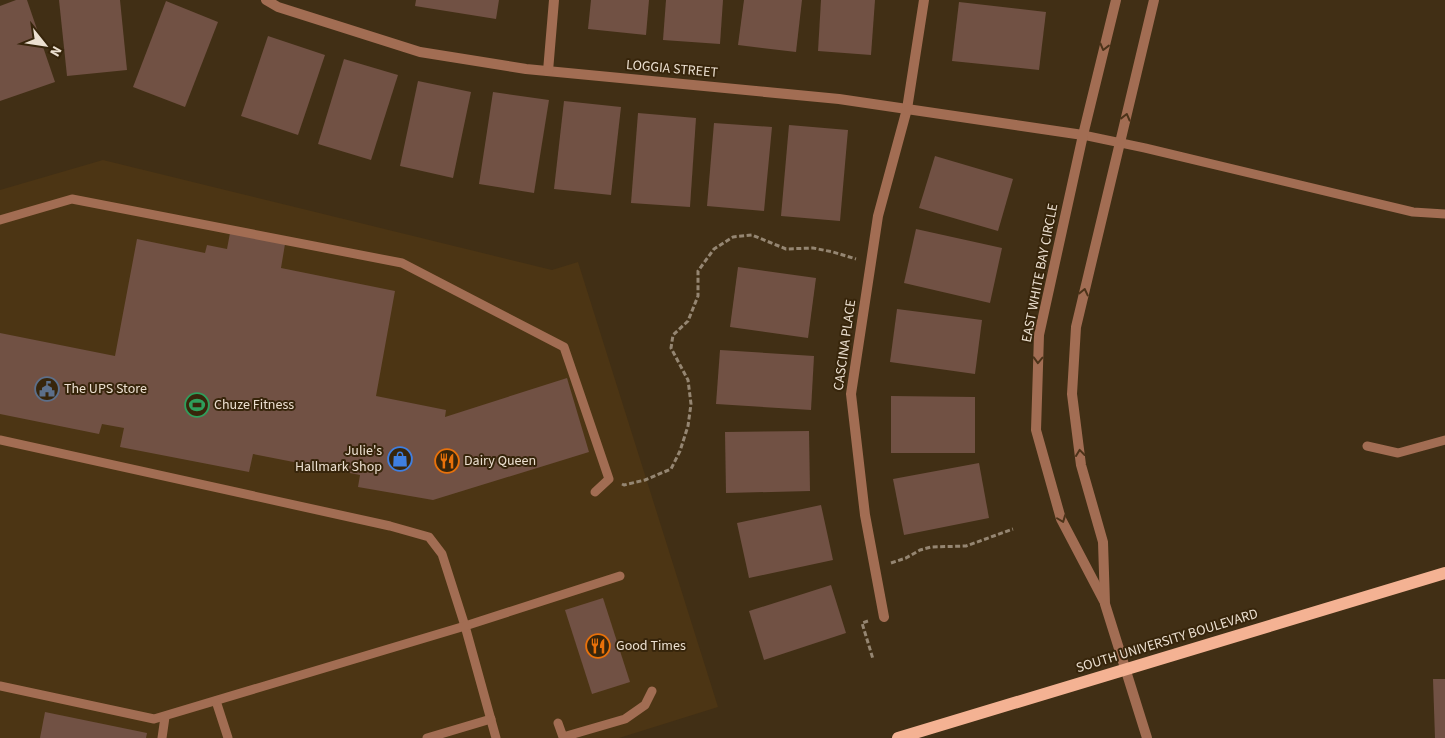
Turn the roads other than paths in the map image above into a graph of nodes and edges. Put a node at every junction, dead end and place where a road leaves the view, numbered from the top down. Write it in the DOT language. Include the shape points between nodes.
graph roads {
  1 [pos="266,0"];
  2 [pos="554,0"];
  3 [pos="924,0"];
  4 [pos="1116,0"];
  5 [pos="1154,0"];
  6 [pos="548,71"];
  7 [pos="907,109"];
  8 [pos="1083,135"];
  9 [pos="1120,142"];
  10 [pos="1445,214"];
  11 [pos="0,220"];
  12 [pos="0,440"];
  13 [pos="1445,440"];
  14 [pos="1367,446"];
  15 [pos="596,492"];
  16 [pos="1445,573"];
  17 [pos="620,576"];
  18 [pos="1105,604"];
  19 [pos="884,617"];
  20 [pos="465,626"];
  21 [pos="1126,669"];
  22 [pos="0,686"];
  23 [pos="652,691"];
  24 [pos="216,701"];
  25 [pos="166,717"];
  26 [pos="491,719"];
  27 [pos="558,723"];
  28 [pos="1146,734"];
  29 [pos="162,738"];
  30 [pos="228,738"];
  31 [pos="427,738"];
  32 [pos="496,738"];
  33 [pos="898,738"];
  1 -- 6 [label="street, LOGGIA STREET" via="278,7 420,52"];
  2 -- 6 [label="street"];
  3 -- 7 [label="street, CASCINA PLACE"];
  4 -- 8 [label="street, EAST WHITE BAY CIRCLE, one-way"];
  9 -- 5 [label="street, one-way"];
  6 -- 7 [label="street, LOGGIA STREET" via="839,99"];
  7 -- 8 [label="street, LOGGIA STREET"];
  7 -- 19 [label="street, CASCINA PLACE" via="878,216 851,394 865,515"];
  8 -- 9 [label="lane"];
  8 -- 18 [label="street, EAST WHITE BAY CIRCLE, one-way" via="1039,335 1036,430 1061,519"];
  9 -- 10 [label="lane" via="1413,212"];
  18 -- 9 [label="street, one-way" via="1103,542 1082,465 1072,394 1076,327"];
  11 -- 15 [label="lane" via="72,199 402,263 564,347 609,479"];
  12 -- 20 [label="lane" via="390,526 429,538 442,554"];
  13 -- 14 [label="lane" via="1398,453"];
  16 -- 21 [label="main road, SOUTH UNIVERSITY BOULEVARD"];
  17 -- 20 [label="lane"];
  18 -- 21 [label="street"];
  20 -- 24 [label="lane"];
  20 -- 26 [label="lane"];
  21 -- 28 [label="street"];
  21 -- 33 [label="main road, SOUTH UNIVERSITY BOULEVARD"];
  22 -- 25 [label="lane" via="154,719"];
  23 -- 27 [label="lane" via="645,705 625,719 562,737"];
  24 -- 25 [label="lane"];
  24 -- 30 [label="lane"];
  25 -- 29 [label="lane"];
  26 -- 31 [label="lane"];
  26 -- 32 [label="lane"];
}
